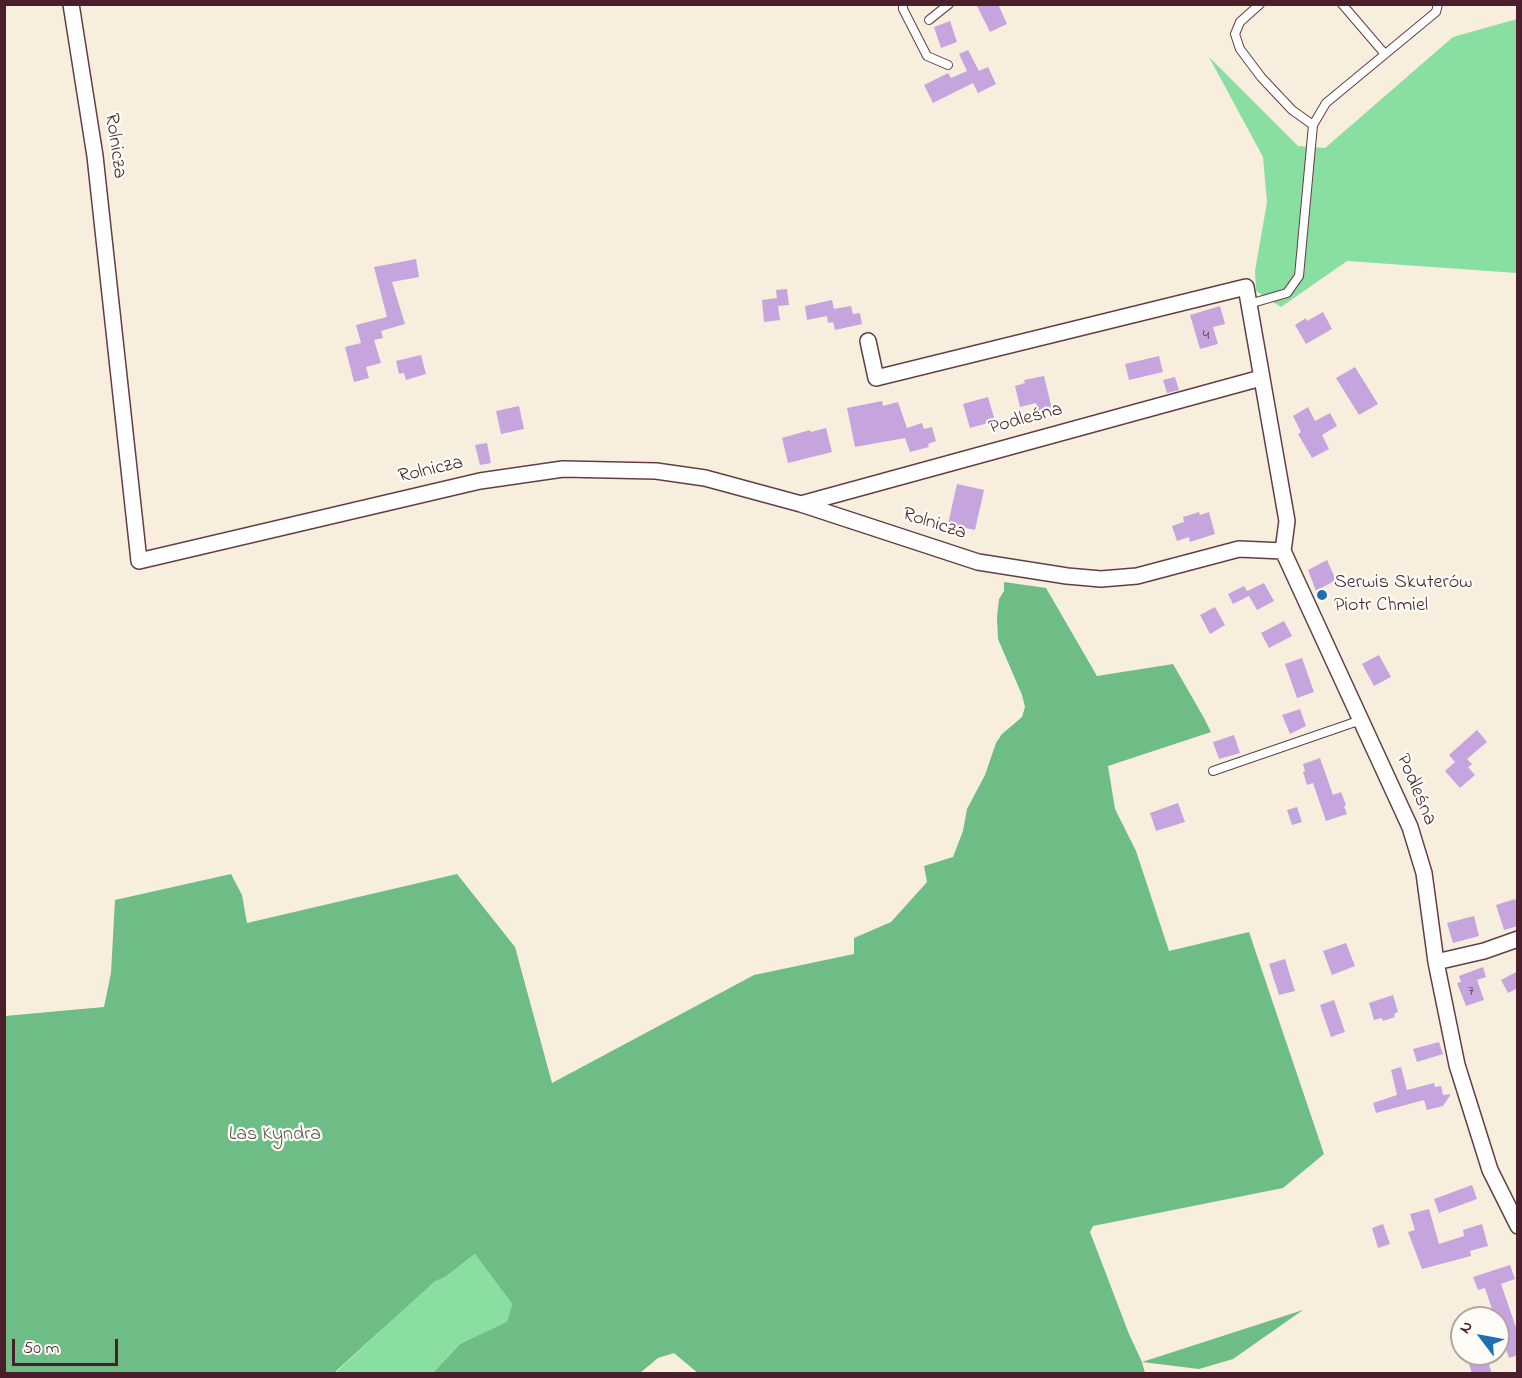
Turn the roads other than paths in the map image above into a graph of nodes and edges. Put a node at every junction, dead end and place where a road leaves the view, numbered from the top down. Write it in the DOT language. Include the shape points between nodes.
graph roads {
  1 [pos="71,4"];
  2 [pos="903,4"];
  3 [pos="949,4"];
  4 [pos="1260,4"];
  5 [pos="1342,4"];
  6 [pos="1438,4"];
  7 [pos="929,20"];
  8 [pos="1384,53"];
  9 [pos="948,65"];
  10 [pos="1313,125"];
  11 [pos="1249,304"];
  12 [pos="868,341"];
  13 [pos="1261,378"];
  14 [pos="801,504"];
  15 [pos="1282,550"];
  16 [pos="1361,720"];
  17 [pos="1213,771"];
  18 [pos="1518,939"];
  19 [pos="1436,962"];
  20 [pos="1518,1226"];
  1 -- 14 [label="street, Rolnicza" via="95,156 139,561 480,481 563,469 656,471 705,478"];
  2 -- 9 [label="lane" via="927,56"];
  3 -- 7 [label="lane"];
  4 -- 10 [label="lane" via="1240,22 1235,33 1240,49 1292,110"];
  5 -- 8 [label="lane"];
  6 -- 8 [label="lane" via="1436,12"];
  8 -- 10 [label="lane" via="1326,103"];
  10 -- 11 [label="lane" via="1299,276 1287,292"];
  11 -- 12 [label="street" via="1246,286 876,378"];
  11 -- 13 [label="street"];
  13 -- 14 [label="street, Podleśna"];
  13 -- 15 [label="street" via="1287,521"];
  14 -- 15 [label="street, Rolnicza" via="978,562 1101,579 1137,576 1239,549"];
  15 -- 16 [label="street, Podleśna"];
  16 -- 17 [label="lane"];
  16 -- 19 [label="street, Podleśna" via="1410,827 1424,873"];
  18 -- 19 [label="street"];
  19 -- 20 [label="street, Podleśna" via="1457,1065 1490,1170"];
}
